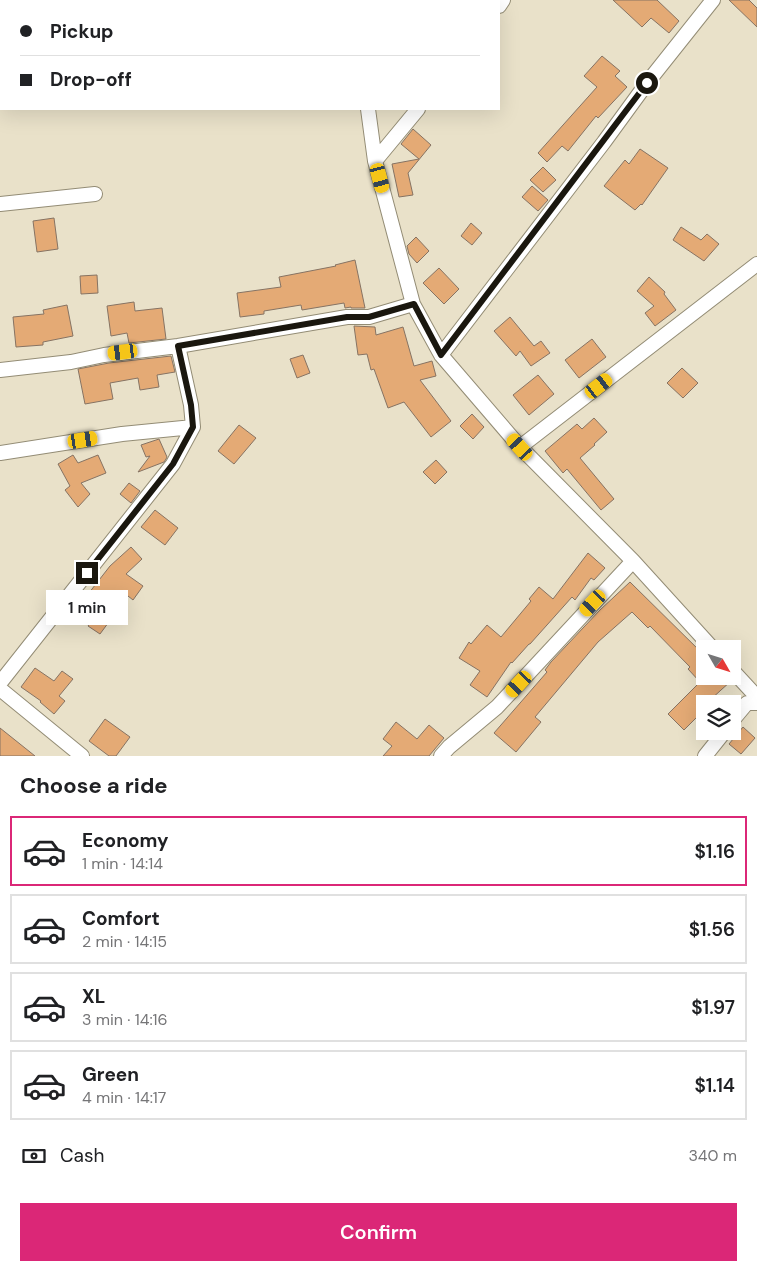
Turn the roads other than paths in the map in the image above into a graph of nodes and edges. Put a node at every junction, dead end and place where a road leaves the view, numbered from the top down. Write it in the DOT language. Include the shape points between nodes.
graph roads {
  1 [pos="713,0"];
  2 [pos="368,110"];
  3 [pos="417,110"];
  4 [pos="375,161"];
  5 [pos="95,194"];
  6 [pos="0,204"];
  7 [pos="757,264"];
  8 [pos="414,304"];
  9 [pos="178,346"];
  10 [pos="441,355"];
  11 [pos="0,370"];
  12 [pos="193,427"];
  13 [pos="520,447"];
  14 [pos="0,453"];
  15 [pos="633,561"];
  16 [pos="705,640"];
  17 [pos="741,680"];
  18 [pos="0,682"];
  19 [pos="0,689"];
  20 [pos="757,697"];
  21 [pos="757,704"];
  22 [pos="741,710"];
  23 [pos="717,740"];
  24 [pos="82,756"];
  25 [pos="441,756"];
  26 [pos="705,756"];
  1 -- 10 [label="street"];
  2 -- 4 [label="street"];
  3 -- 4 [label="street"];
  4 -- 8 [label="street"];
  5 -- 6 [label="street"];
  7 -- 13 [label="street"];
  8 -- 9 [label="street" via="369,317 347,317"];
  8 -- 10 [label="street"];
  9 -- 11 [label="street"];
  9 -- 12 [label="street"];
  10 -- 13 [label="street"];
  12 -- 14 [label="street" via="122,434"];
  12 -- 18 [label="street" via="173,464"];
  13 -- 15 [label="street"];
  15 -- 16 [label="street"];
  15 -- 25 [label="street" via="497,707"];
  17 -- 20 [label="street"];
  19 -- 24 [label="street"];
  21 -- 22 [label="street" via="747,703"];
  23 -- 26 [label="street"];
}
